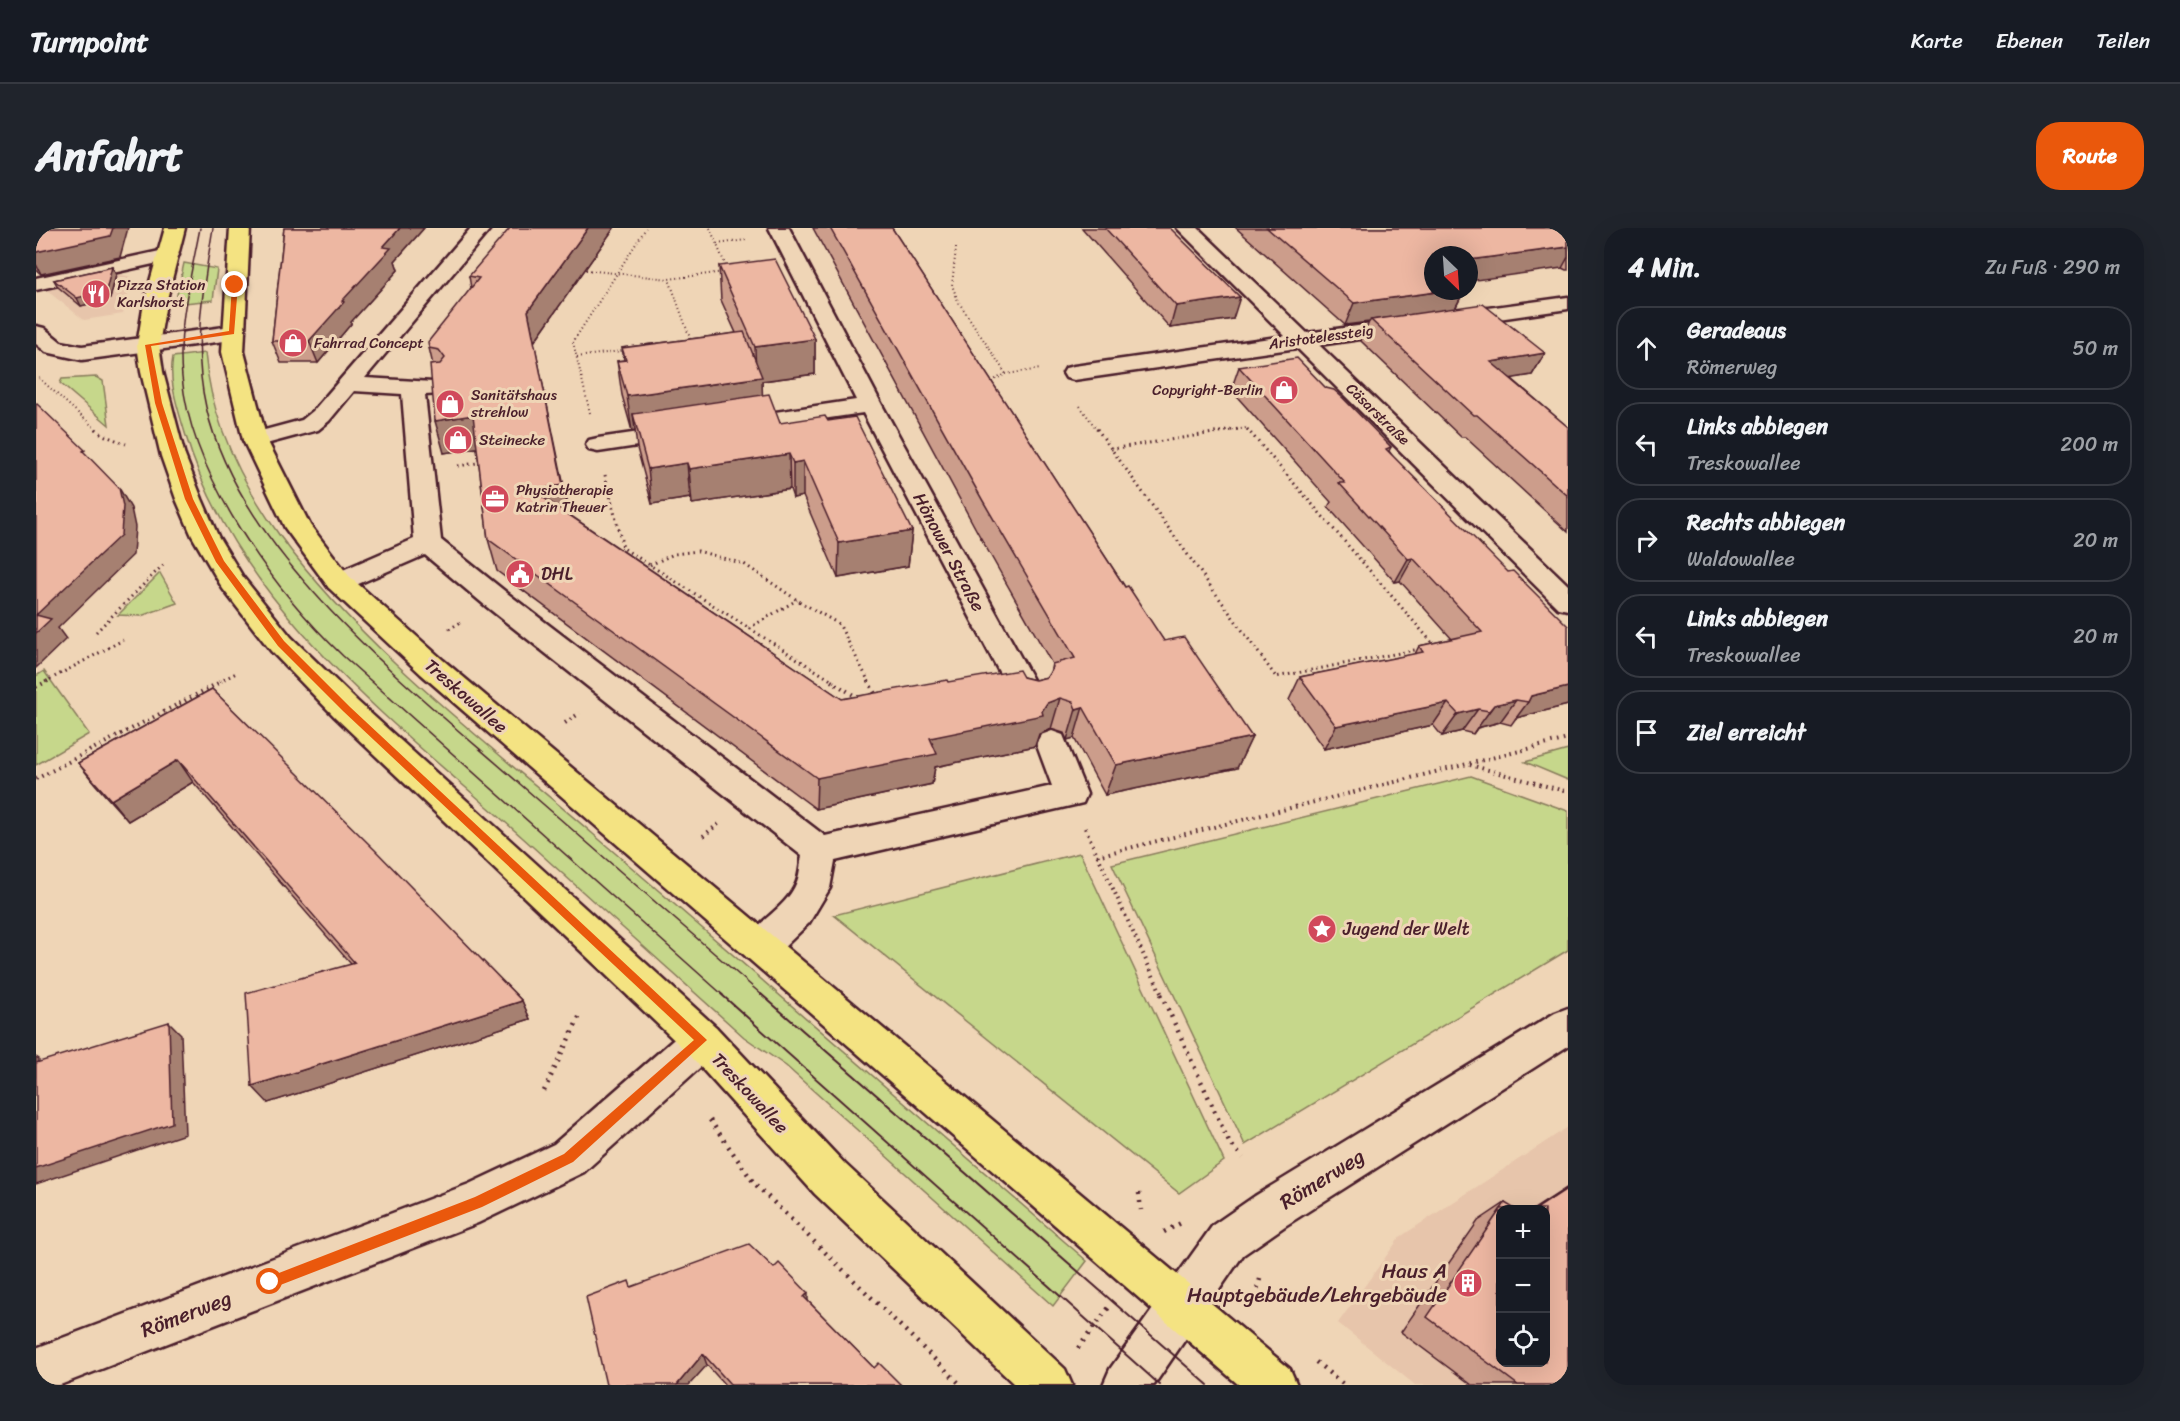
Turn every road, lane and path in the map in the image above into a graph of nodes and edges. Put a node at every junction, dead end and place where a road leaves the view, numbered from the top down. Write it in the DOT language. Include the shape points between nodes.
graph roads {
  1 [pos="175,228"];
  2 [pos="240,228"];
  3 [pos="481,228"];
  4 [pos="646,228"];
  5 [pos="710,228"];
  6 [pos="779,228"];
  7 [pos="1187,228"];
  8 [pos="748,240"];
  9 [pos="717,244"];
  10 [pos="956,248"];
  11 [pos="169,255"];
  12 [pos="586,270"];
  13 [pos="616,274"];
  14 [pos="669,279"];
  15 [pos="36,284"];
  16 [pos="1568,303"];
  17 [pos="36,333"];
  18 [pos="232,333"];
  19 [pos="1302,340"];
  20 [pos="680,342"];
  21 [pos="148,345"];
  22 [pos="634,349"];
  23 [pos="577,357"];
  24 [pos="1006,374"];
  25 [pos="1074,374"];
  26 [pos="36,375"];
  27 [pos="348,384"];
  28 [pos="988,384"];
  29 [pos="1076,401"];
  30 [pos="870,405"];
  31 [pos="255,440"];
  32 [pos="126,444"];
  33 [pos="598,445"];
  34 [pos="1111,449"];
  35 [pos="428,543"];
  36 [pos="165,563"];
  37 [pos="649,565"];
  38 [pos="339,582"];
  39 [pos="797,600"];
  40 [pos="1568,601"];
  41 [pos="464,620"];
  42 [pos="749,628"];
  43 [pos="449,629"];
  44 [pos="96,632"];
  45 [pos="123,640"];
  46 [pos="238,672"];
  47 [pos="36,687"];
  48 [pos="1028,698"];
  49 [pos="873,702"];
  50 [pos="867,703"];
  51 [pos="581,713"];
  52 [pos="565,723"];
  53 [pos="1568,739"];
  54 [pos="1052,743"];
  55 [pos="1469,765"];
  56 [pos="36,779"];
  57 [pos="1568,792"];
  58 [pos="720,823"];
  59 [pos="703,836"];
  60 [pos="820,851"];
  61 [pos="760,947"];
  62 [pos="581,1013"];
  63 [pos="1568,1025"];
  64 [pos="702,1040"];
  65 [pos="544,1090"];
  66 [pos="707,1116"];
  67 [pos="1242,1158"];
  68 [pos="1181,1308"];
  69 [pos="36,1371"];
  70 [pos="1330,1374"];
  71 [pos="960,1385"];
  72 [pos="1049,1385"];
  73 [pos="1126,1385"];
  74 [pos="1274,1385"];
  75 [pos="1344,1385"];
  1 -- 11 [label="main road, Treskowallee"];
  2 -- 18 [label="main road, Treskowallee"];
  3 -- 27 [label="street"];
  4 -- 13 [label="path"];
  5 -- 9 [label="path"];
  6 -- 30 [label="street, Hönower Straße"];
  7 -- 19 [label="street, Cäsarstraße"];
  8 -- 9 [label="path"];
  9 -- 14 [label="path" via="729,272"];
  10 -- 24 [label="path" via="952,285 958,301"];
  11 -- 15 [label="street"];
  11 -- 21 [label="main road, Treskowallee"];
  12 -- 13 [label="path"];
  13 -- 14 [label="path"];
  13 -- 23 [label="path" via="573,342"];
  14 -- 20 [label="path" via="692,340"];
  16 -- 19 [label="street, Aristotelessteig"];
  17 -- 21 [label="street" via="54,347 82,353"];
  18 -- 21 [label="street"];
  18 -- 31 [label="main road, Treskowallee" via="233,352"];
  19 -- 25 [label="street, Aristotelessteig"];
  19 -- 40 [label="street, Cäsarstraße"];
  21 -- 64 [label="main road, Treskowallee" via="173,456 201,527 233,583 281,644"];
  22 -- 23 [label="path"];
  23 -- 33 [label="path"];
  24 -- 25 [label="path" via="1056,368"];
  24 -- 28 [label="path"];
  26 -- 32 [label="path" via="103,435"];
  27 -- 31 [label="street" via="310,425"];
  27 -- 35 [label="street" via="426,389"];
  29 -- 34 [label="path"];
  30 -- 33 [label="street"];
  30 -- 48 [label="street, Hönower Straße"];
  31 -- 38 [label="main road, Treskowallee" via="298,528"];
  33 -- 37 [label="path" via="623,548"];
  34 -- 34 [label="path" via="1276,677 1436,646 1246,428"];
  35 -- 38 [label="street"];
  35 -- 60 [label="street"];
  36 -- 44 [label="path"];
  37 -- 39 [label="path" via="674,554 698,551 744,564"];
  37 -- 42 [label="path"];
  38 -- 61 [label="main road, Treskowallee" via="441,675"];
  39 -- 42 [label="path"];
  39 -- 49 [label="path" via="839,624 879,700"];
  41 -- 43 [label="path"];
  42 -- 50 [label="path"];
  45 -- 47 [label="path"];
  46 -- 56 [label="path"];
  51 -- 52 [label="path"];
  53 -- 55 [label="path"];
  54 -- 60 [label="street" via="1071,795"];
  55 -- 57 [label="path"];
  55 -- 67 [label="path" via="1097,856 1229,1142"];
  58 -- 59 [label="path"];
  60 -- 61 [label="street" via="813,888 796,912"];
  61 -- 68 [label="main road, Treskowallee"];
  62 -- 65 [label="path"];
  63 -- 68 [label="street, Römerweg" via="1228,1240"];
  64 -- 69 [label="street, Römerweg" via="569,1158 478,1202"];
  64 -- 72 [label="main road, Treskowallee" via="830,1179"];
  66 -- 71 [label="path" via="754,1183"];
  68 -- 73 [label="street, Römerweg"];
  68 -- 74 [label="main road, Treskowallee"];
  70 -- 75 [label="path"];
}
